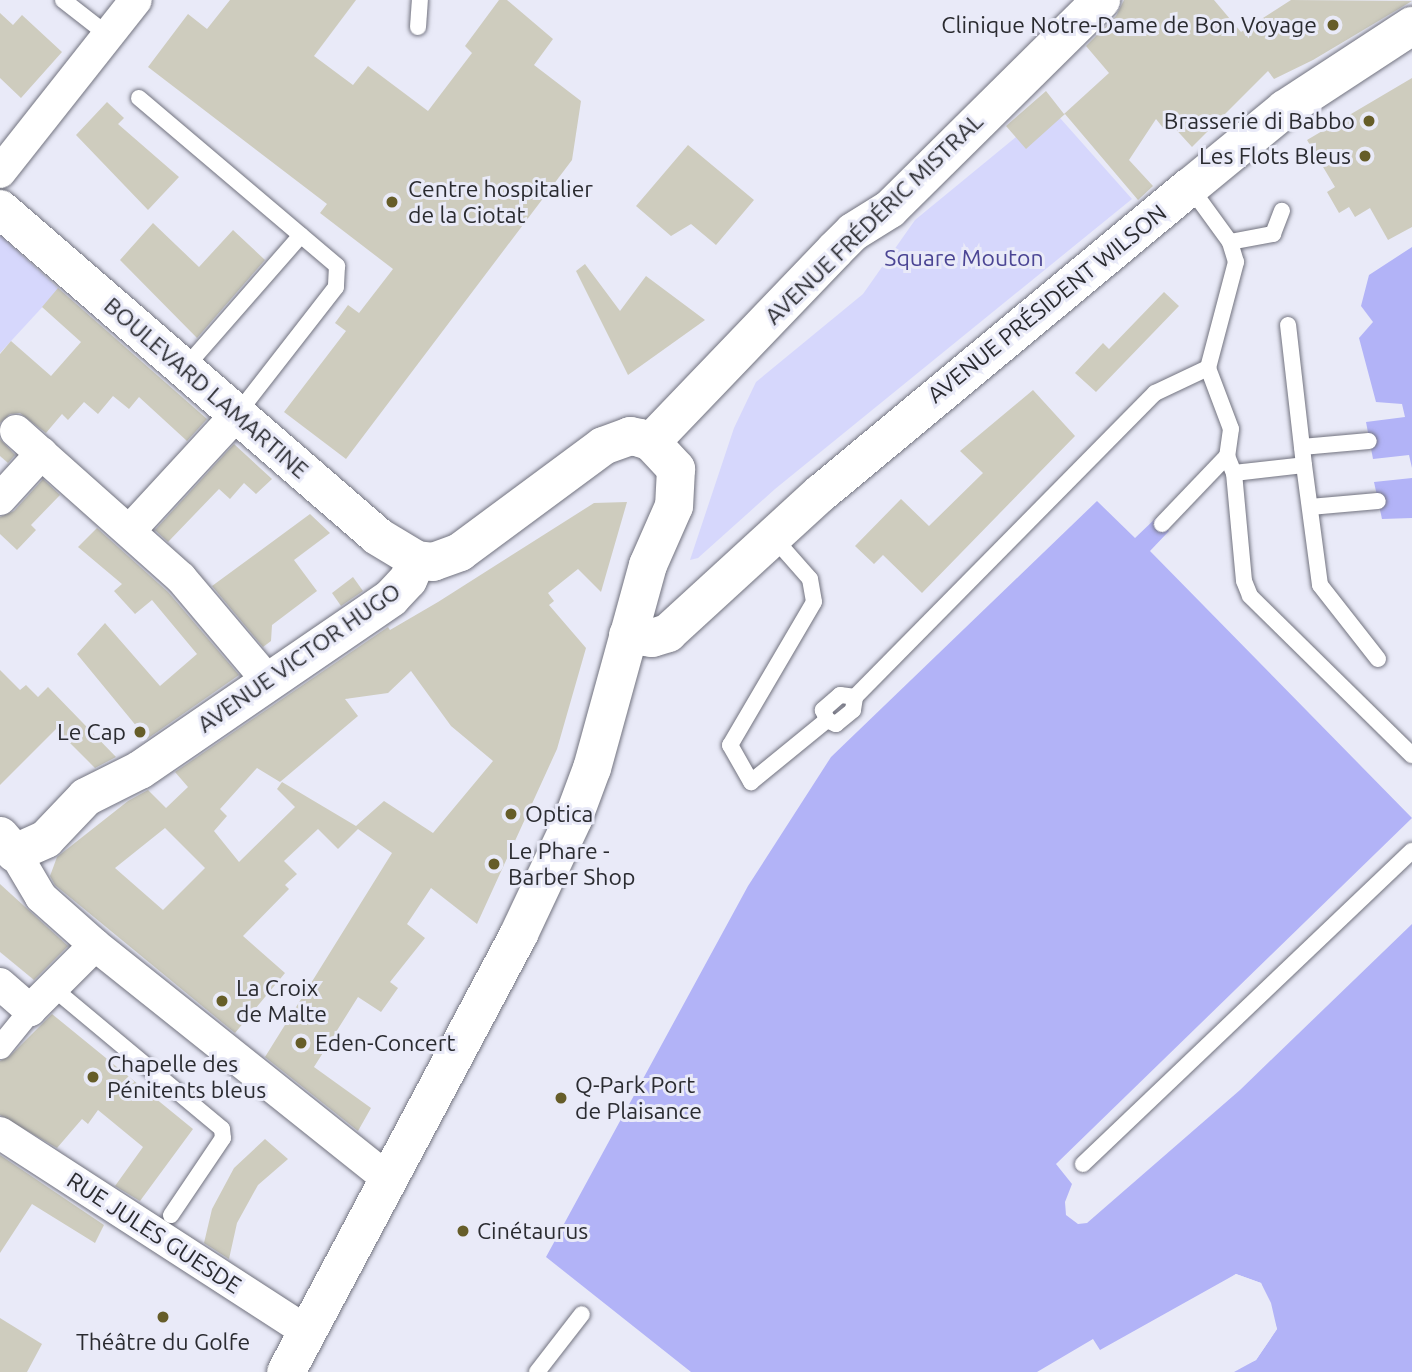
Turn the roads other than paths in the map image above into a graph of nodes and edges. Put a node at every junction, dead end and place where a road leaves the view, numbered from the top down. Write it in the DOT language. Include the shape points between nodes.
graph roads {
  1 [pos="63,0"];
  2 [pos="136,0"];
  3 [pos="420,0"];
  4 [pos="1101,0"];
  5 [pos="1412,26"];
  6 [pos="418,27"];
  7 [pos="109,36"];
  8 [pos="139,98"];
  9 [pos="0,172"];
  10 [pos="1190,187"];
  11 [pos="0,209"];
  12 [pos="1282,211"];
  13 [pos="300,235"];
  14 [pos="1230,242"];
  15 [pos="1288,325"];
  16 [pos="1208,368"];
  17 [pos="183,370"];
  18 [pos="237,414"];
  19 [pos="16,431"];
  20 [pos="1369,441"];
  21 [pos="654,445"];
  22 [pos="1302,447"];
  23 [pos="42,453"];
  24 [pos="1227,456"];
  25 [pos="1304,465"];
  26 [pos="1234,473"];
  27 [pos="0,499"];
  28 [pos="1378,500"];
  29 [pos="1310,508"];
  30 [pos="1163,524"];
  31 [pos="131,529"];
  32 [pos="773,537"];
  33 [pos="417,559"];
  34 [pos="643,582"];
  35 [pos="698,602"];
  36 [pos="628,635"];
  37 [pos="1378,659"];
  38 [pos="268,681"];
  39 [pos="1412,755"];
  40 [pos="5,850"];
  41 [pos="1412,851"];
  42 [pos="95,946"];
  43 [pos="0,985"];
  44 [pos="53,988"];
  45 [pos="30,1010"];
  46 [pos="0,1046"];
  47 [pos="0,1133"];
  48 [pos="1083,1164"];
  49 [pos="388,1179"];
  50 [pos="171,1215"];
  51 [pos="582,1314"];
  52 [pos="308,1332"];
  53 [pos="286,1372"];
  54 [pos="537,1372"];
  1 -- 7 [label="lane"];
  2 -- 7 [label="street"];
  3 -- 6 [label="lane"];
  4 -- 21 [label="street, AVENUE FRÉDÉRIC MISTRAL" via="890,209 853,232"];
  5 -- 10 [label="street, AVENUE PRÉSIDENT WILSON" via="1285,109"];
  7 -- 9 [label="street"];
  8 -- 13 [label="lane"];
  10 -- 14 [label="lane"];
  10 -- 32 [label="street, AVENUE PRÉSIDENT WILSON" via="912,415"];
  11 -- 17 [label="street, BOULEVARD LAMARTINE"];
  12 -- 14 [label="lane" via="1273,234"];
  13 -- 17 [label="lane"];
  13 -- 18 [label="lane" via="337,266 336,287"];
  14 -- 16 [label="lane" via="1236,262"];
  15 -- 22 [label="lane"];
  16 -- 24 [label="lane" via="1231,429"];
  16 -- 32 [label="lane" via="1156,393 855,696 840,695 823,710 827,720 751,782 730,745 814,602 810,579"];
  17 -- 18 [label="street, BOULEVARD LAMARTINE"];
  18 -- 31 [label="street"];
  18 -- 33 [label="street, BOULEVARD LAMARTINE" via="377,536"];
  19 -- 23 [label="street"];
  20 -- 22 [label="lane"];
  21 -- 33 [label="street, AVENUE VICTOR HUGO" via="630,436 603,446 460,552 433,562"];
  21 -- 34 [label="street" via="670,459 678,479 667,525"];
  22 -- 25 [label="lane"];
  23 -- 27 [label="street"];
  23 -- 31 [label="street"];
  24 -- 26 [label="lane"];
  24 -- 30 [label="lane"];
  25 -- 26 [label="lane"];
  25 -- 29 [label="lane"];
  26 -- 39 [label="lane" via="1244,581 1250,596"];
  28 -- 29 [label="lane"];
  29 -- 37 [label="lane" via="1320,585"];
  31 -- 38 [label="street" via="181,578"];
  32 -- 35 [label="street, AVENUE PRÉSIDENT WILSON"];
  33 -- 38 [label="street, AVENUE VICTOR HUGO" via="408,580 391,598"];
  34 -- 35 [label="street" via="679,606"];
  34 -- 36 [label="street"];
  35 -- 36 [label="street, AVENUE PRÉSIDENT WILSON" via="668,633 652,638"];
  36 -- 49 [label="street" via="592,768 568,830 519,933"];
  38 -- 40 [label="street, AVENUE VICTOR HUGO" via="140,770 86,797 46,839"];
  40 -- 42 [label="street" via="41,897"];
  41 -- 48 [label="lane"];
  42 -- 44 [label="street"];
  42 -- 49 [label="street"];
  43 -- 45 [label="street"];
  44 -- 45 [label="street"];
  44 -- 50 [label="lane" via="222,1129 223,1138"];
  45 -- 46 [label="street"];
  47 -- 52 [label="street, RUE JULES GUESDE"];
  49 -- 52 [label="street"];
  51 -- 54 [label="lane"];
  52 -- 53 [label="street"];
}
